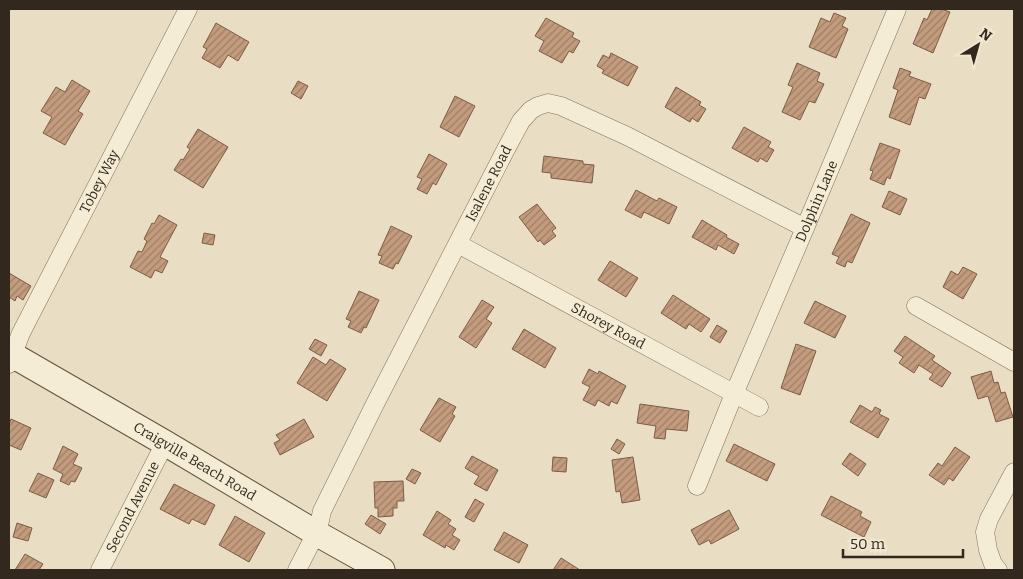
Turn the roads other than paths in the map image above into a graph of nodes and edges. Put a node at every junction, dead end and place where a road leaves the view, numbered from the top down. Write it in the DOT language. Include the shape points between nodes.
graph roads {
  1 [pos="188,9"];
  2 [pos="891,11"];
  3 [pos="805,228"];
  4 [pos="458,244"];
  5 [pos="916,306"];
  6 [pos="10,357"];
  7 [pos="1014,362"];
  8 [pos="734,394"];
  9 [pos="759,407"];
  10 [pos="165,443"];
  11 [pos="1014,472"];
  12 [pos="697,486"];
  13 [pos="316,533"];
  14 [pos="100,570"];
  15 [pos="297,570"];
  16 [pos="382,570"];
  17 [pos="998,570"];
  1 -- 6 [label="street, Tobey Way"];
  2 -- 3 [label="street, Dolphin Lane"];
  3 -- 4 [label="street, Isalene Road" via="627,136 548,103 531,110 521,121"];
  3 -- 8 [label="street, Dolphin Lane"];
  4 -- 8 [label="street, Shorey Road"];
  4 -- 13 [label="street, Isalene Road" via="322,511"];
  5 -- 7 [label="street"];
  6 -- 10 [label="main road, Craigville Beach Road"];
  8 -- 9 [label="street, Shorey Road"];
  8 -- 12 [label="street, Dolphin Lane"];
  10 -- 13 [label="main road, Craigville Beach Road"];
  10 -- 14 [label="street, Second Avenue"];
  11 -- 17 [label="street" via="988,519 985,532 988,550"];
  13 -- 15 [label="street, Isalene Road"];
  13 -- 16 [label="main road, Craigville Beach Road"];
}
